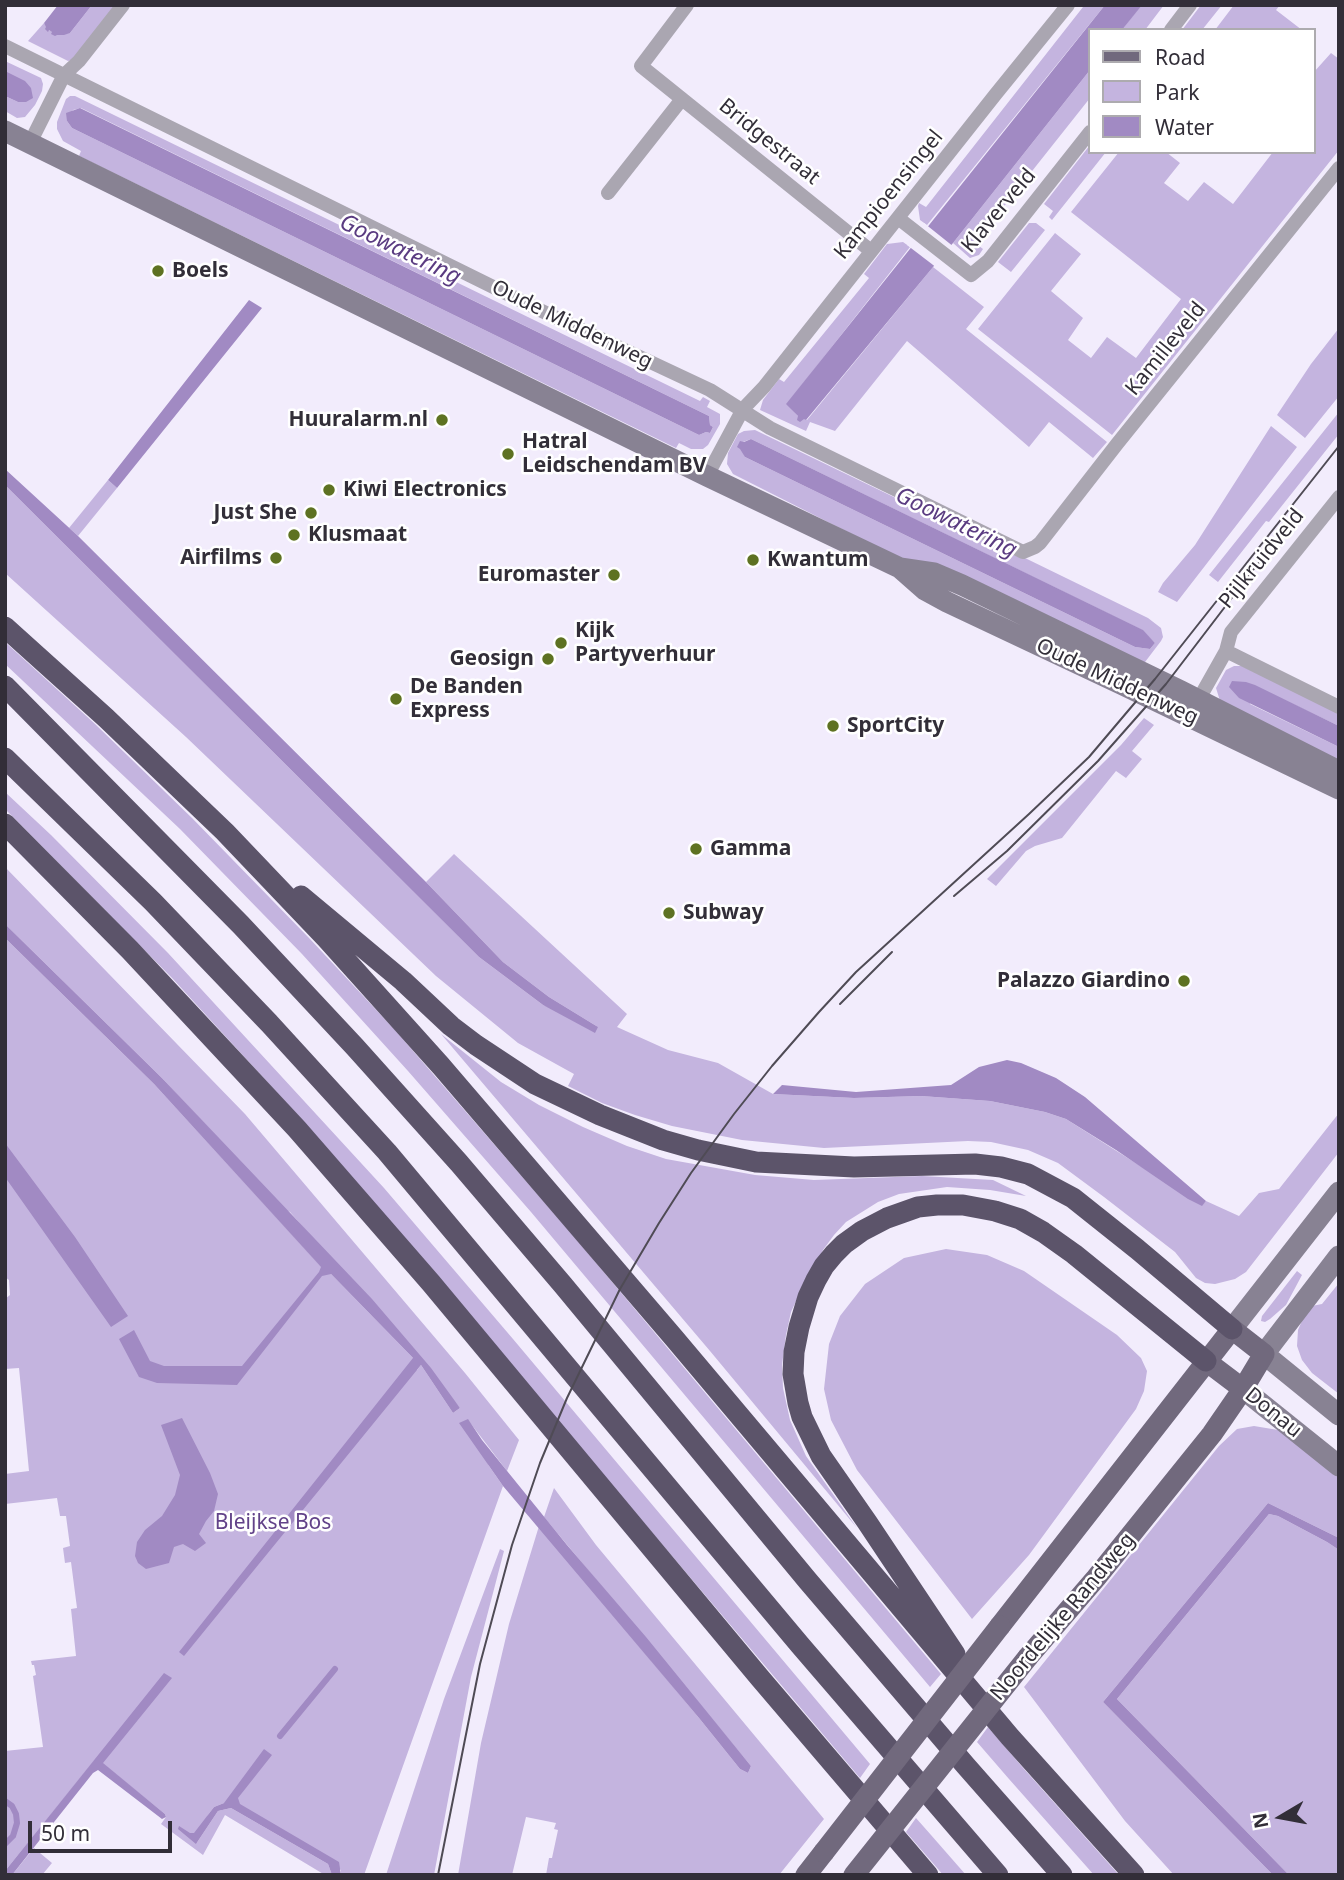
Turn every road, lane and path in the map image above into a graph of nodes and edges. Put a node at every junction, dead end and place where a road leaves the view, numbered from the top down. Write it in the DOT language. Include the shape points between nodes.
graph roads {
  1 [pos="123,5"];
  2 [pos="687,5"];
  3 [pos="1068,5"];
  4 [pos="1190,5"];
  5 [pos="1173,28"];
  6 [pos="5,46"];
  7 [pos="64,75"];
  8 [pos="682,99"];
  9 [pos="5,131"];
  10 [pos="1088,135"];
  11 [pos="30,143"];
  12 [pos="1339,168"];
  13 [pos="608,193"];
  14 [pos="898,218"];
  15 [pos="871,251"];
  16 [pos="743,409"];
  17 [pos="707,476"];
  18 [pos="1339,497"];
  19 [pos="1023,552"];
  20 [pos="5,627"];
  21 [pos="1226,651"];
  22 [pos="5,687"];
  23 [pos="1339,707"];
  24 [pos="1194,708"];
  25 [pos="5,758"];
  26 [pos="1339,771"];
  27 [pos="1339,789"];
  28 [pos="5,824"];
  29 [pos="225,832"];
  30 [pos="1339,1192"];
  31 [pos="1339,1256"];
  32 [pos="1232,1329"];
  33 [pos="1264,1354"];
  34 [pos="1206,1362"];
  35 [pos="1243,1390"];
  36 [pos="1339,1415"];
  37 [pos="1339,1466"];
  38 [pos="1010,1737"];
  39 [pos="852,1786"];
  40 [pos="806,1875"];
  41 [pos="854,1875"];
  42 [pos="910,1875"];
  43 [pos="928,1875"];
  44 [pos="998,1875"];
  45 [pos="1062,1875"];
  46 [pos="1134,1875"];
  1 -- 7 [label="street"];
  2 -- 8 [label="street, Bridgestraat" via="641,66"];
  3 -- 14 [label="street, Kampioensingel"];
  4 -- 5 [label="street"];
  6 -- 7 [label="street, Oude Middenweg"];
  7 -- 11 [label="street"];
  7 -- 16 [label="street, Oude Middenweg"];
  8 -- 13 [label="street"];
  8 -- 15 [label="street, Bridgestraat"];
  9 -- 11 [label="street, Oude Middenweg"];
  10 -- 14 [label="street, Klaverveld" via="988,261 971,275"];
  11 -- 17 [label="street, Oude Middenweg"];
  12 -- 19 [label="street, Kamilleveld" via="1040,543"];
  14 -- 15 [label="street, Kampioensingel"];
  15 -- 16 [label="street, Kampioensingel"];
  16 -- 17 [label="street, Kampioensingel"];
  16 -- 19 [label="street, Oude Middenweg" via="770,428"];
  17 -- 24 [label="street, Oude Middenweg" via="900,568 953,581"];
  18 -- 21 [label="street, Pijlkruidveld" via="1231,632"];
  20 -- 29 [label="highway"];
  21 -- 23 [label="street"];
  21 -- 24 [label="street, Pijlkruidveld"];
  22 -- 45 [label="highway" via="241,925 459,1163"];
  24 -- 26 [label="street, Oude Middenweg"];
  24 -- 27 [label="street, Oude Middenweg"];
  25 -- 44 [label="highway" via="153,902 387,1152"];
  28 -- 39 [label="highway" via="164,985 297,1129"];
  29 -- 32 [label="highway" via="451,1026 505,1065 569,1101 663,1140 756,1162 854,1167 975,1164 1028,1174 1073,1198"];
  29 -- 38 [label="highway" via="441,1066"];
  30 -- 32 [label="street"];
  31 -- 33 [label="street"];
  32 -- 33 [label="main road, Donau"];
  32 -- 34 [label="main road, Noordelijke Randweg"];
  33 -- 35 [label="main road, Noordelijke Randweg"];
  33 -- 36 [label="street, Donau"];
  34 -- 35 [label="main road, Donau"];
  34 -- 38 [label="highway" via="1074,1254 1020,1219 995,1210 937,1205 903,1212 844,1244 816,1280 794,1352 794,1387 802,1417 821,1456"];
  34 -- 40 [label="main road, Noordelijke Randweg, bridge"];
  35 -- 37 [label="street, Donau"];
  35 -- 41 [label="main road, Noordelijke Randweg, bridge" via="1141,1523"];
  38 -- 46 [label="highway"];
  39 -- 42 [label="highway"];
  39 -- 43 [label="highway"];
}
